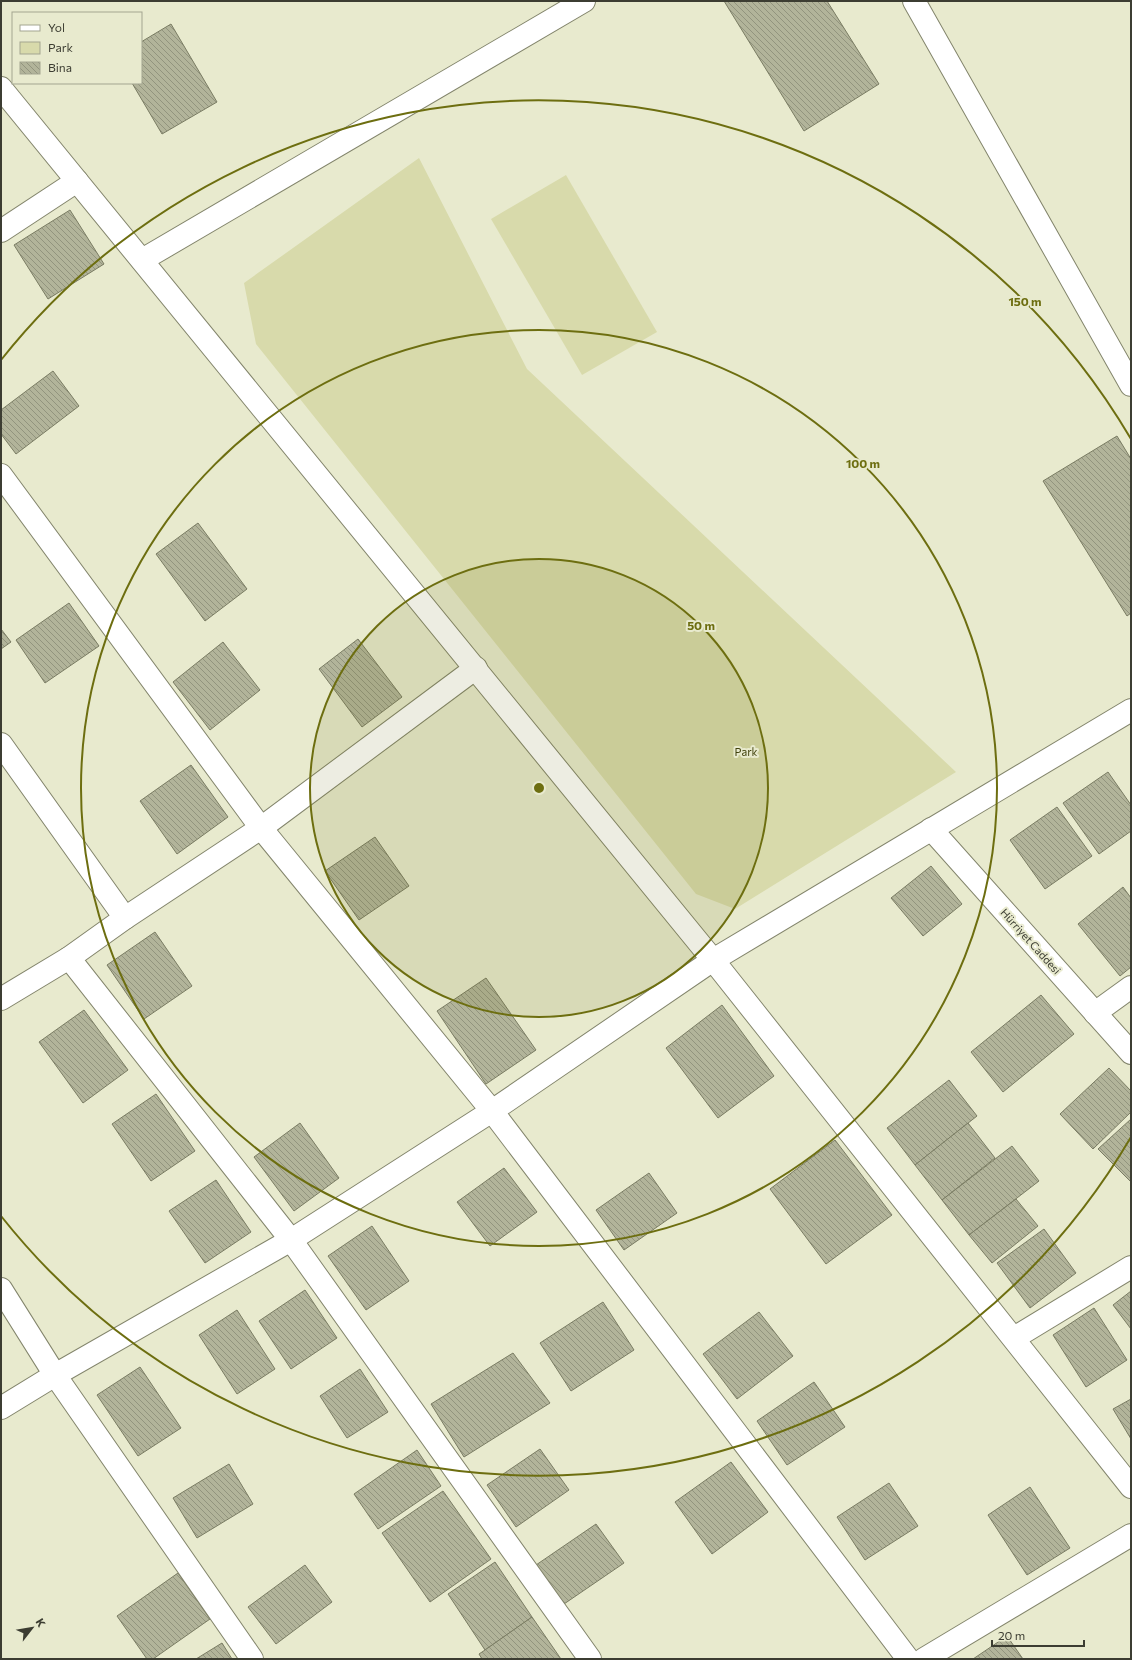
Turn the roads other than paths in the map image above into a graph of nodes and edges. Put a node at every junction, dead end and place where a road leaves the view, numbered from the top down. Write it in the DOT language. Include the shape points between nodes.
graph roads {
  1 [pos="584,1"];
  2 [pos="914,1"];
  3 [pos="1,88"];
  4 [pos="77,181"];
  5 [pos="1,231"];
  6 [pos="142,260"];
  7 [pos="1131,385"];
  8 [pos="1,475"];
  9 [pos="476,668"];
  10 [pos="1131,710"];
  11 [pos="1,744"];
  12 [pos="261,828"];
  13 [pos="931,829"];
  14 [pos="125,918"];
  15 [pos="69,958"];
  16 [pos="713,960"];
  17 [pos="1131,987"];
  18 [pos="1,999"];
  19 [pos="1095,1013"];
  20 [pos="1131,1053"];
  21 [pos="492,1111"];
  22 [pos="291,1240"];
  23 [pos="1131,1267"];
  24 [pos="1,1288"];
  25 [pos="1014,1338"];
  26 [pos="55,1375"];
  27 [pos="1,1408"];
  28 [pos="1131,1488"];
  29 [pos="1131,1535"];
  30 [pos="252,1659"];
  31 [pos="590,1659"];
  32 [pos="908,1659"];
  33 [pos="924,1659"];
  1 -- 6 [label="street"];
  2 -- 7 [label="street"];
  3 -- 4 [label="street"];
  4 -- 5 [label="street"];
  4 -- 6 [label="street"];
  6 -- 9 [label="street"];
  8 -- 12 [label="street"];
  9 -- 12 [label="street"];
  9 -- 16 [label="street"];
  10 -- 13 [label="street"];
  11 -- 14 [label="street"];
  12 -- 14 [label="street"];
  12 -- 21 [label="street"];
  13 -- 16 [label="street"];
  13 -- 19 [label="street, Hürriyet Caddesi"];
  14 -- 15 [label="street"];
  15 -- 18 [label="street"];
  15 -- 22 [label="street"];
  16 -- 21 [label="street"];
  16 -- 25 [label="street"];
  17 -- 19 [label="street"];
  19 -- 20 [label="street, Hürriyet Caddesi"];
  21 -- 22 [label="street"];
  21 -- 32 [label="street"];
  22 -- 26 [label="street"];
  22 -- 31 [label="street"];
  23 -- 25 [label="street"];
  24 -- 26 [label="street"];
  25 -- 28 [label="street"];
  26 -- 27 [label="street"];
  26 -- 30 [label="street"];
  29 -- 33 [label="street"];
}
